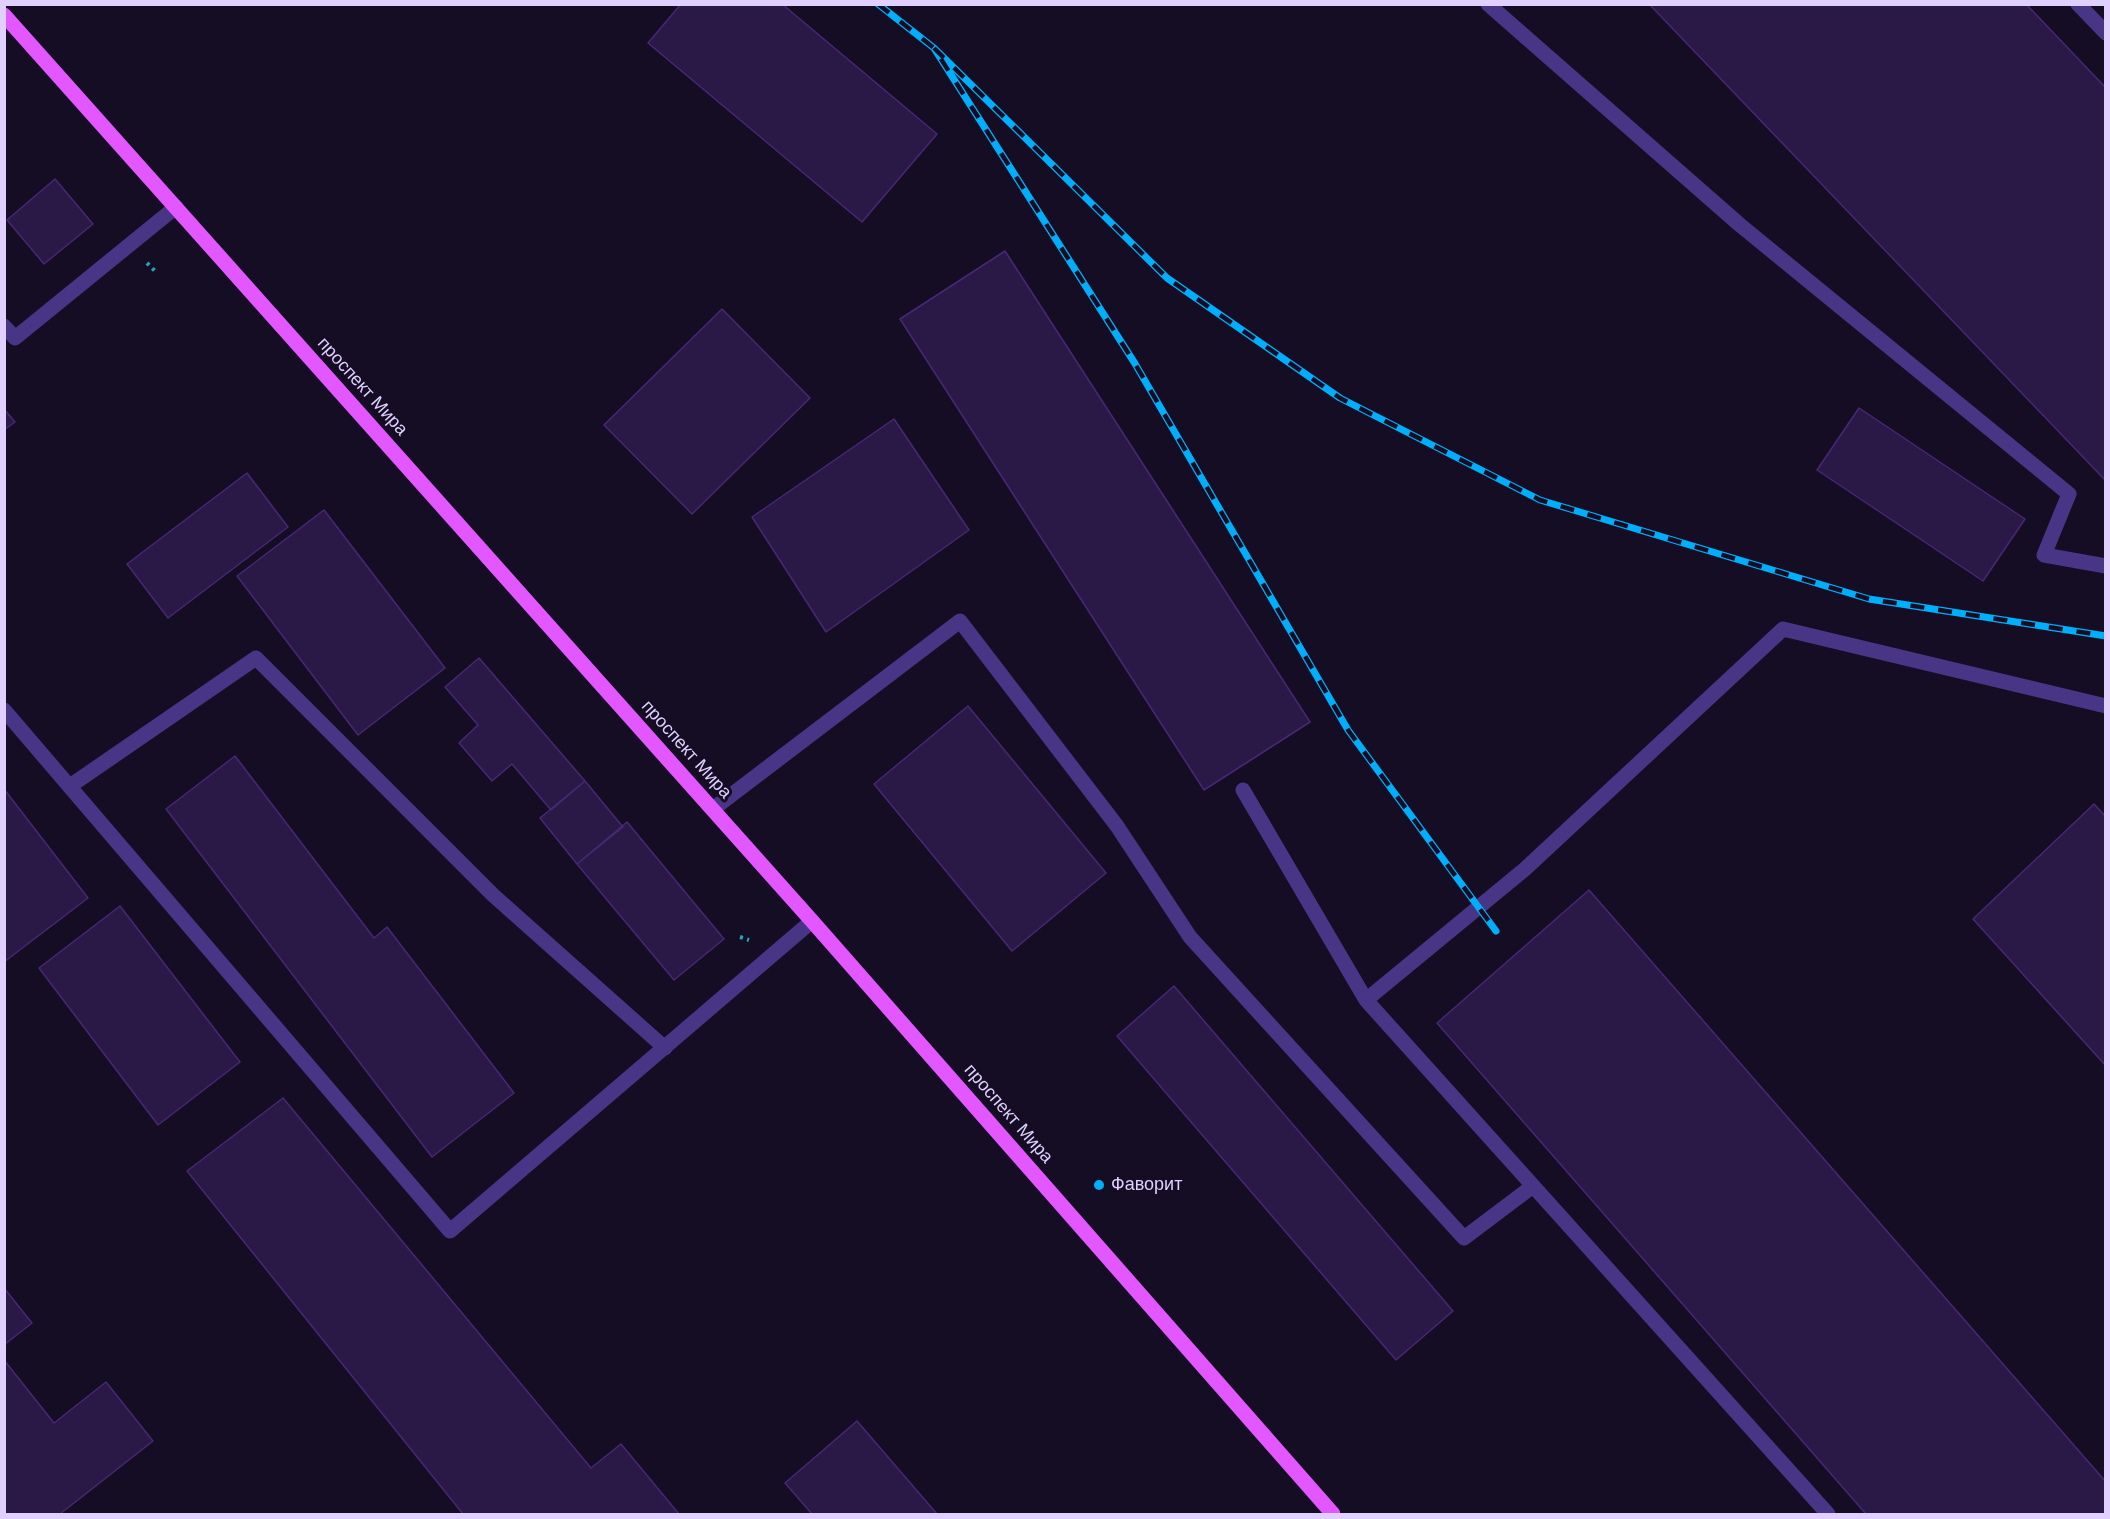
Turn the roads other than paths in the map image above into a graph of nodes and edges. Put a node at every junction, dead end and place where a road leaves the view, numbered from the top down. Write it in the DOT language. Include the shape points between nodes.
graph roads {
  1 [pos="1488,4"];
  2 [pos="2078,4"];
  3 [pos="4,15"];
  4 [pos="2106,33"];
  5 [pos="176,207"];
  6 [pos="4,327"];
  7 [pos="2106,566"];
  8 [pos="2106,706"];
  9 [pos="4,710"];
  10 [pos="70,786"];
  11 [pos="1243,790"];
  12 [pos="713,810"];
  13 [pos="812,921"];
  14 [pos="1366,1000"];
  15 [pos="664,1048"];
  16 [pos="1533,1186"];
  17 [pos="1333,1515"];
  18 [pos="1828,1515"];
  1 -- 7 [label="lane" via="1740,225 2069,494 2044,555"];
  2 -- 4 [label="lane"];
  3 -- 5 [label="main road, проспект Мира"];
  5 -- 6 [label="lane" via="15,338"];
  5 -- 12 [label="main road, проспект Мира"];
  8 -- 14 [label="lane" via="1783,629 1525,869"];
  9 -- 10 [label="lane"];
  10 -- 15 [label="lane" via="256,658 493,895"];
  10 -- 15 [label="lane" via="450,1231"];
  11 -- 14 [label="lane"];
  12 -- 13 [label="main road, проспект Мира"];
  12 -- 16 [label="lane" via="960,621 1118,826 1190,937 1464,1238"];
  13 -- 15 [label="lane"];
  13 -- 17 [label="main road, проспект Мира"];
  14 -- 16 [label="lane"];
  16 -- 18 [label="lane"];
}
